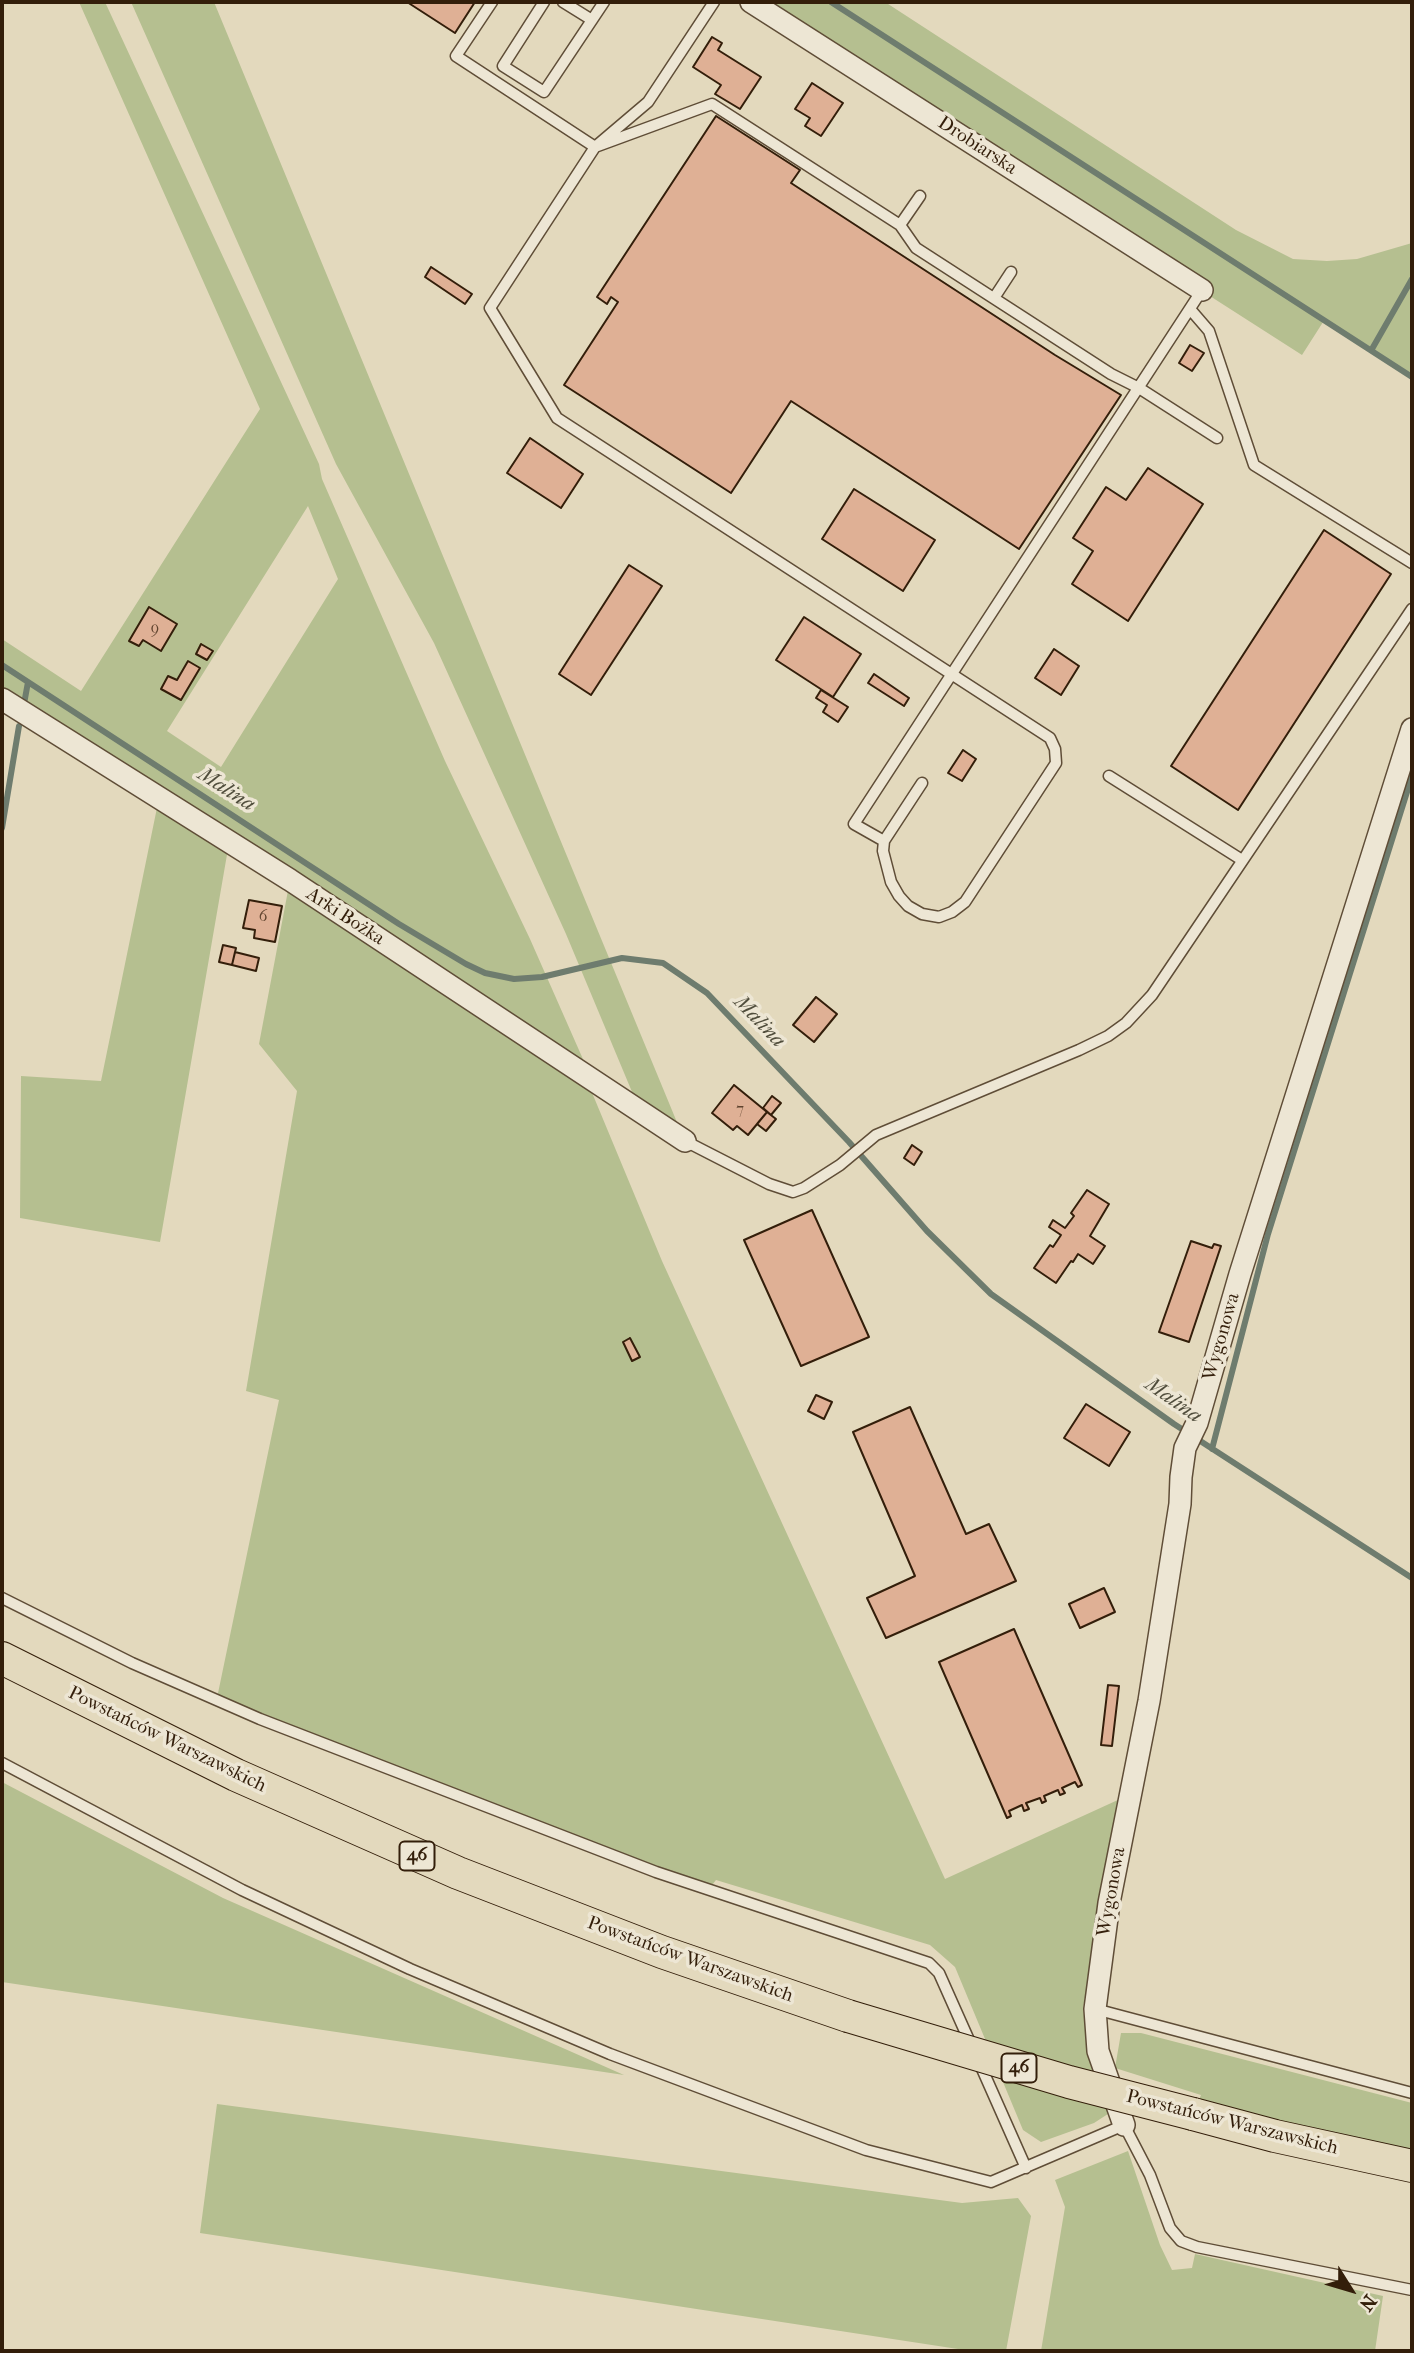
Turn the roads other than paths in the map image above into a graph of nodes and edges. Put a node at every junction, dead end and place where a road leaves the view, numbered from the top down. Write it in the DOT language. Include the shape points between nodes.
graph roads {
  1 [pos="492,2"];
  2 [pos="544,2"];
  3 [pos="563,2"];
  4 [pos="604,2"];
  5 [pos="714,2"];
  6 [pos="751,2"];
  7 [pos="592,20"];
  8 [pos="595,147"];
  9 [pos="920,196"];
  10 [pos="900,225"];
  11 [pos="1011,272"];
  12 [pos="1202,290"];
  13 [pos="994,298"];
  14 [pos="1190,309"];
  15 [pos="1139,388"];
  16 [pos="1217,438"];
  17 [pos="1412,563"];
  18 [pos="1412,609"];
  19 [pos="952,674"];
  20 [pos="3,705"];
  21 [pos="1412,729"];
  22 [pos="1109,776"];
  23 [pos="922,783"];
  24 [pos="884,841"];
  25 [pos="1241,860"];
  26 [pos="685,1141"];
  27 [pos="2,1598"];
  28 [pos="2,1658"];
  29 [pos="2,1763"];
  30 [pos="1095,2009"];
  31 [pos="1412,2093"];
  32 [pos="1124,2125"];
  33 [pos="1412,2166"];
  34 [pos="1026,2168"];
  35 [pos="1412,2290"];
  1 -- 8 [label="lane" via="456,55"];
  2 -- 7 [label="lane" via="503,66 544,92"];
  3 -- 7 [label="lane"];
  4 -- 7 [label="lane"];
  5 -- 8 [label="lane" via="648,103"];
  6 -- 12 [label="street, Drobiarska"];
  8 -- 10 [label="lane" via="712,104"];
  8 -- 19 [label="lane" via="490,308 556,418"];
  9 -- 10 [label="lane"];
  10 -- 13 [label="lane" via="916,248"];
  11 -- 13 [label="lane"];
  12 -- 14 [label="lane"];
  13 -- 15 [label="lane"];
  14 -- 15 [label="lane"];
  14 -- 17 [label="lane" via="1209,331 1254,465"];
  15 -- 16 [label="lane"];
  15 -- 19 [label="lane"];
  18 -- 25 [label="lane"];
  19 -- 24 [label="lane" via="854,824"];
  19 -- 24 [label="lane" via="1050,738 1056,763 965,902 952,912 939,917 908,906 891,882"];
  20 -- 26 [label="street, Arki Bożka" via="290,880"];
  21 -- 30 [label="street, Wygonowa" via="1197,1423 1185,1448 1149,1700 1109,1903"];
  22 -- 25 [label="lane"];
  23 -- 24 [label="lane"];
  25 -- 26 [label="lane" via="1137,1014 1079,1051 876,1135 840,1165 793,1192"];
  27 -- 34 [label="lane" via="132,1663 260,1719 656,1872 929,1962 939,1973"];
  28 -- 33 [label="main road, Powstańców Warszawskich / 46, bridge" via="305,1807 458,1873 662,1952 1069,2082"];
  29 -- 34 [label="lane" via="254,1896 610,2054 866,2150 991,2182"];
  30 -- 31 [label="lane"];
  30 -- 32 [label="street, Wygonowa" via="1098,2051"];
  32 -- 34 [label="lane"];
  32 -- 35 [label="lane" via="1170,2228 1181,2241"];
}
